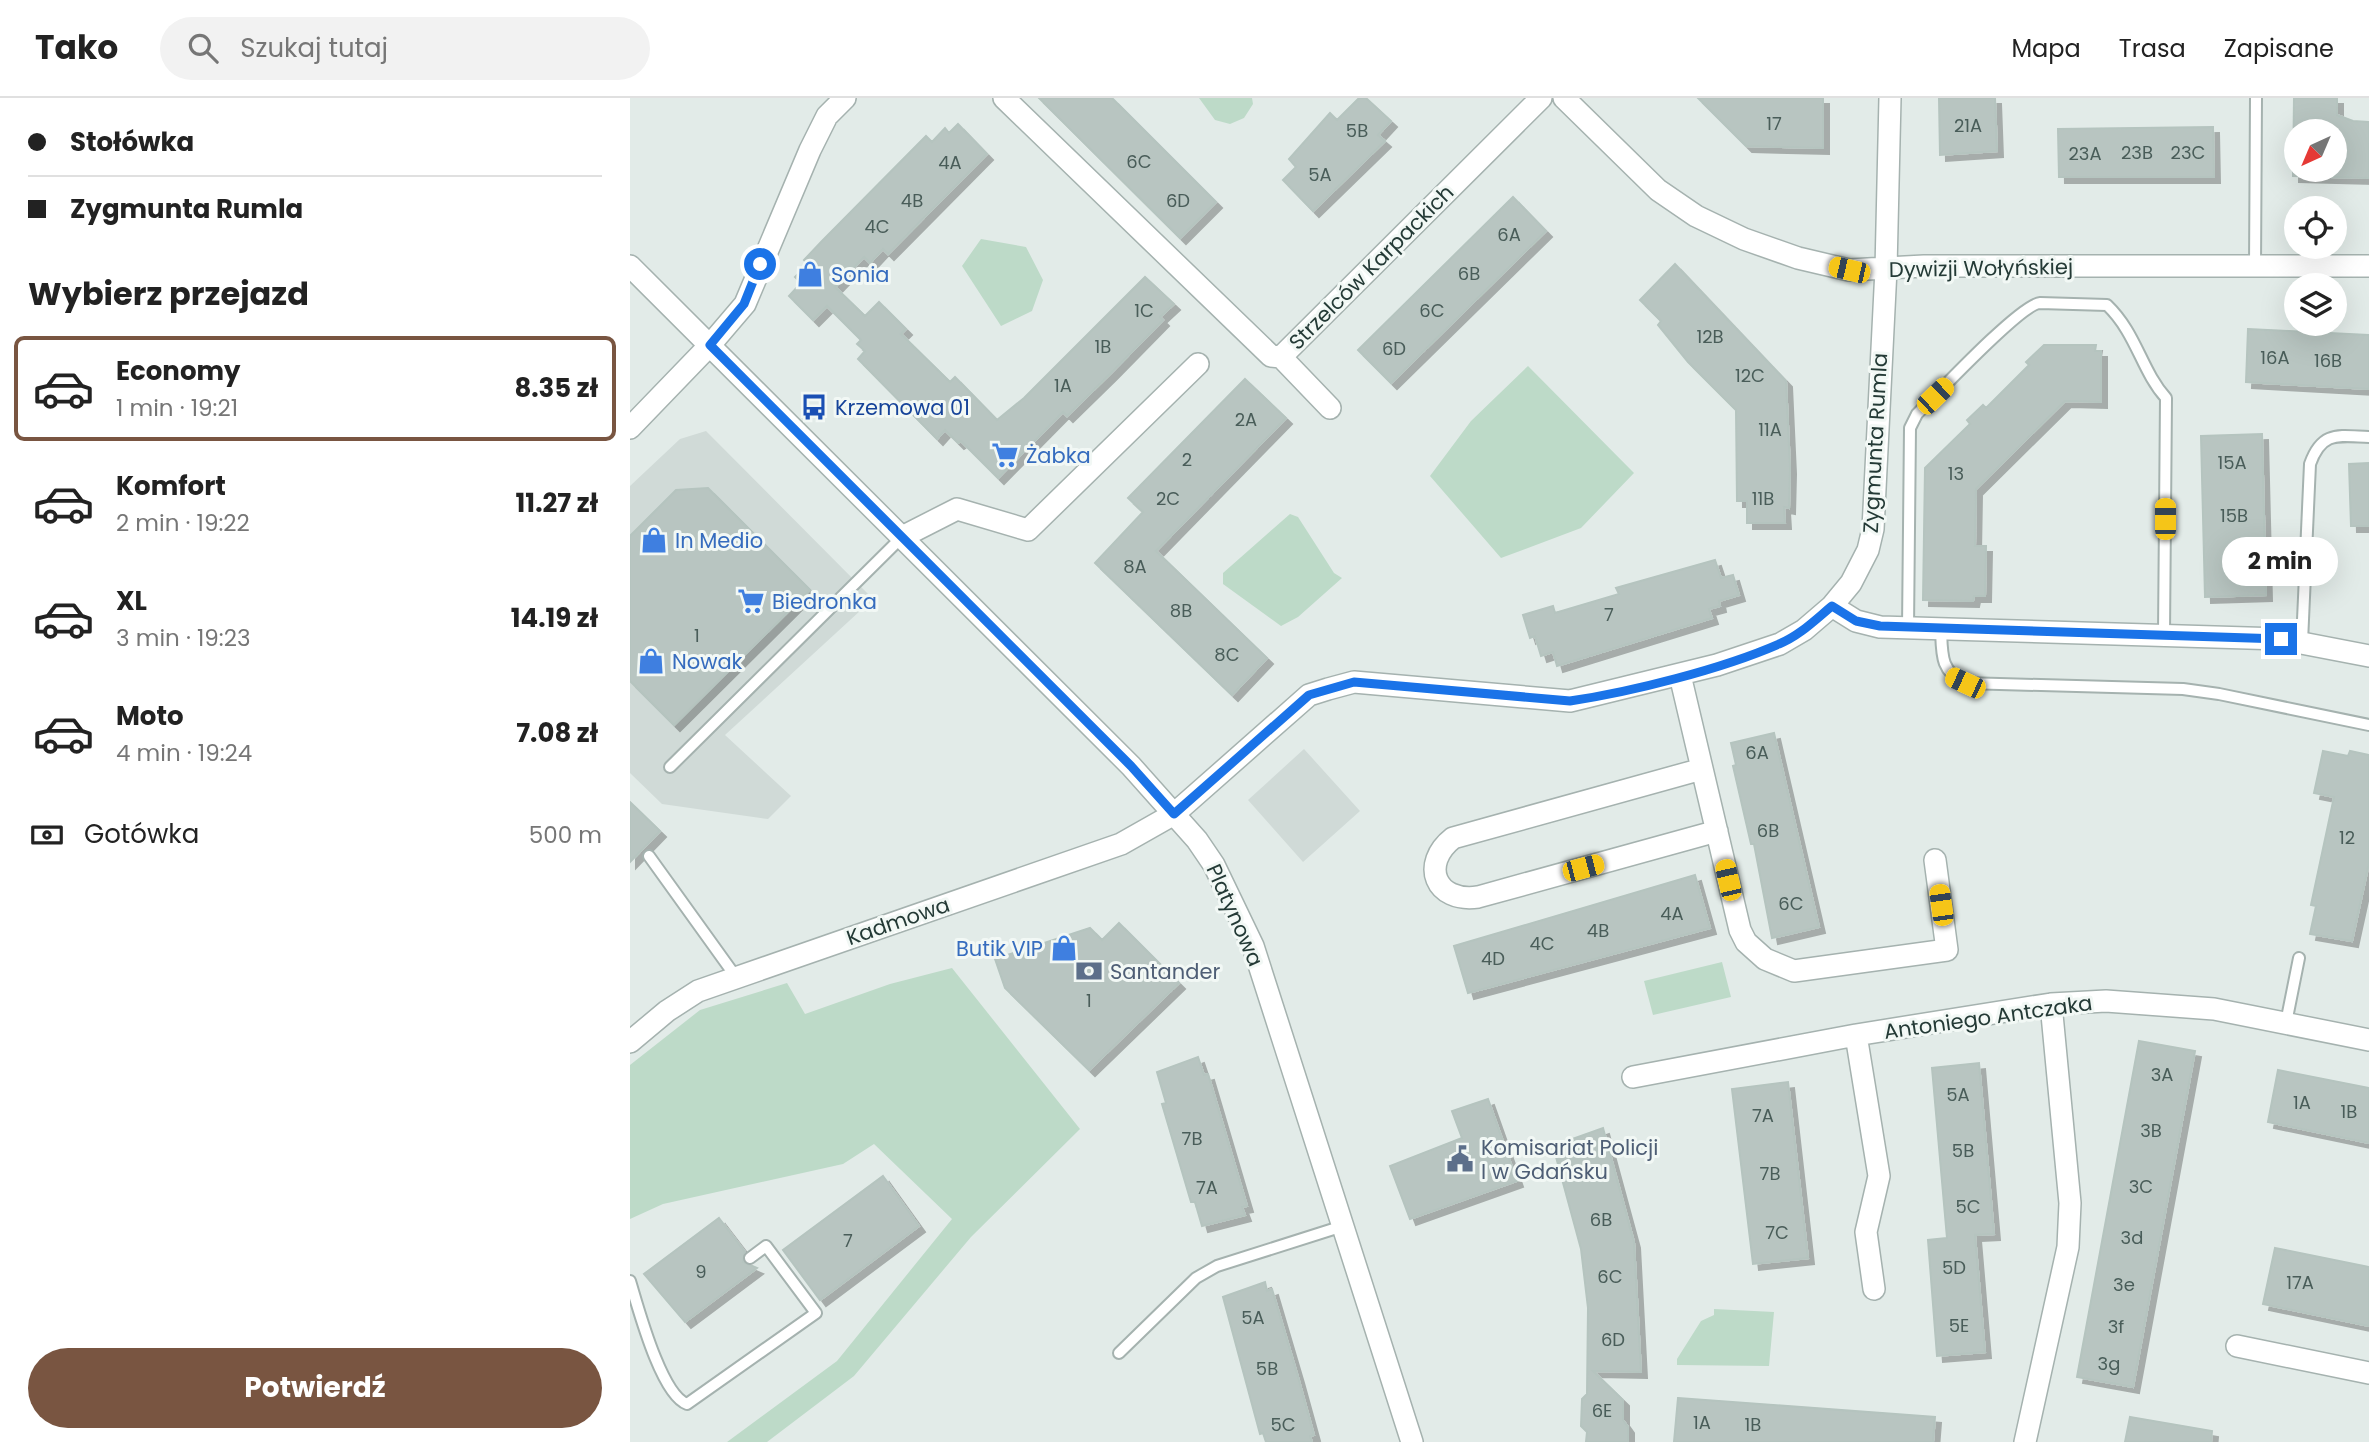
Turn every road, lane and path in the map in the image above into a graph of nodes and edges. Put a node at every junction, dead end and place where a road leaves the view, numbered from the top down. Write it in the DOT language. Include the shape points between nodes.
graph roads {
  1 [pos="845,98"];
  2 [pos="1004,98"];
  3 [pos="1541,98"];
  4 [pos="1564,98"];
  5 [pos="1890,98"];
  6 [pos="2256,98"];
  7 [pos="630,266"];
  8 [pos="2255,266"];
  9 [pos="2369,266"];
  10 [pos="1886,269"];
  11 [pos="710,345"];
  12 [pos="1281,356"];
  13 [pos="1198,364"];
  14 [pos="1330,408"];
  15 [pos="630,428"];
  16 [pos="2369,437"];
  17 [pos="902,537"];
  18 [pos="1832,606"];
  19 [pos="1908,628"];
  20 [pos="1941,628"];
  21 [pos="2164,634"];
  22 [pos="2302,642"];
  23 [pos="2369,656"];
  24 [pos="1680,675"];
  25 [pos="2369,725"];
  26 [pos="670,767"];
  27 [pos="1702,769"];
  28 [pos="1174,814"];
  29 [pos="1717,831"];
  30 [pos="649,856"];
  31 [pos="1936,860"];
  32 [pos="2299,958"];
  33 [pos="736,977"];
  34 [pos="2051,1004"];
  35 [pos="2286,1023"];
  36 [pos="1856,1035"];
  37 [pos="2369,1040"];
  38 [pos="630,1042"];
  39 [pos="1633,1077"];
  40 [pos="1343,1226"];
  41 [pos="750,1258"];
  42 [pos="630,1281"];
  43 [pos="1874,1289"];
  44 [pos="2238,1346"];
  45 [pos="1119,1353"];
  46 [pos="2369,1373"];
  47 [pos="1412,1442"];
  48 [pos="2025,1442"];
  1 -- 11 [label="street" via="827,117 810,150 744,304"];
  2 -- 12 [label="street, Strzelców Karpackich" via="1271,356"];
  3 -- 12 [label="street, Strzelców Karpackich"];
  4 -- 10 [label="street, Dywizji Wołyńskiej" via="1658,190 1696,216 1798,258 1849,270"];
  5 -- 10 [label="street, Zygmunta Rumla"];
  6 -- 8 [label="lane"];
  7 -- 11 [label="street, Platynowa"];
  8 -- 9 [label="street, Dywizji Wołyńskiej"];
  8 -- 10 [label="street, Dywizji Wołyńskiej"];
  10 -- 18 [label="street, Zygmunta Rumla" via="1873,528 1868,551"];
  11 -- 15 [label="street"];
  11 -- 17 [label="street, Platynowa"];
  12 -- 14 [label="street"];
  13 -- 17 [label="street" via="1028,530 957,509"];
  16 -- 22 [label="lane" via="2335,436 2315,451"];
  17 -- 26 [label="lane"];
  17 -- 28 [label="street, Platynowa"];
  18 -- 19 [label="street" via="1856,621"];
  18 -- 24 [label="street, Zygmunta Rumla" via="1780,644"];
  19 -- 20 [label="street"];
  19 -- 21 [label="lane" via="1910,428 1917,414 2014,319 2031,303 2040,303 2107,305 2132,334 2166,398"];
  20 -- 21 [label="street"];
  20 -- 25 [label="lane" via="1942,661 1952,677 1965,683 2183,689"];
  21 -- 22 [label="street"];
  22 -- 23 [label="street"];
  24 -- 27 [label="street"];
  24 -- 28 [label="street, Zygmunta Rumla" via="1570,701 1354,682 1328,688 1309,695"];
  27 -- 29 [label="street"];
  27 -- 29 [label="street" via="1453,838 1440,848 1434,863 1436,880 1461,899 1478,897"];
  28 -- 33 [label="street, Kadmowa" via="1121,844"];
  28 -- 40 [label="street, Platynowa" via="1214,864 1252,946"];
  29 -- 31 [label="street" via="1746,942 1765,959 1794,971 1948,950"];
  30 -- 33 [label="lane"];
  32 -- 35 [label="lane"];
  33 -- 38 [label="street, Kadmowa" via="698,991"];
  34 -- 35 [label="street, Antoniego Antczaka" via="2162,1004"];
  34 -- 36 [label="street, Antoniego Antczaka"];
  34 -- 48 [label="street" via="2070,1203 2068,1247"];
  35 -- 37 [label="street, Antoniego Antczaka"];
  36 -- 39 [label="street, Antoniego Antczaka"];
  36 -- 43 [label="street, Antoniego Antczaka" via="1879,1176 1866,1232"];
  40 -- 45 [label="lane" via="1217,1266 1196,1278"];
  40 -- 47 [label="street, Platynowa"];
  41 -- 42 [label="lane" via="766,1246 816,1313 687,1404 677,1398 657,1361"];
  44 -- 46 [label="street"];
}
